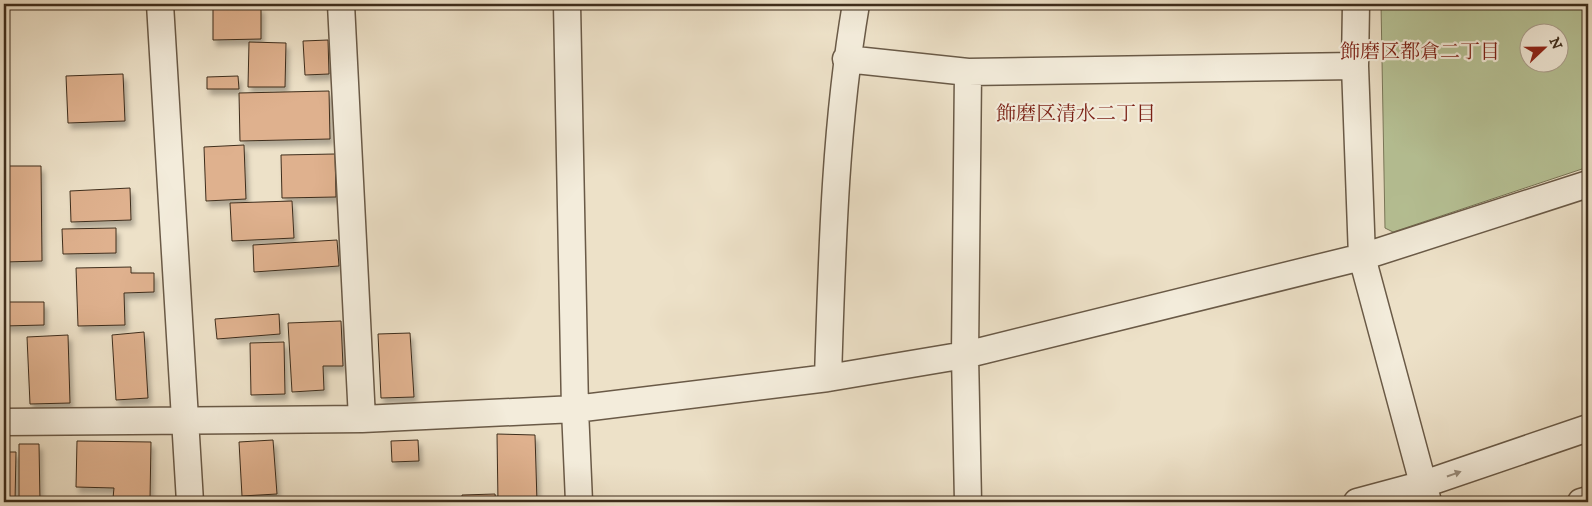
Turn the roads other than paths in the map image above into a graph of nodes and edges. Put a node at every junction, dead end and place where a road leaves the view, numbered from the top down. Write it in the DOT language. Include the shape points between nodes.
graph roads {
  1 [pos="160,4"];
  2 [pos="341,4"];
  3 [pos="567,4"];
  4 [pos="856,4"];
  5 [pos="1356,4"];
  6 [pos="846,60"];
  7 [pos="1355,66"];
  8 [pos="968,72"];
  9 [pos="1588,184"];
  10 [pos="1362,257"];
  11 [pos="965,355"];
  12 [pos="828,378"];
  13 [pos="574,409"];
  14 [pos="184,420"];
  15 [pos="362,420"];
  16 [pos="4,422"];
  17 [pos="1588,428"];
  18 [pos="1426,493"];
  19 [pos="1588,500"];
  20 [pos="190,502"];
  21 [pos="579,502"];
  22 [pos="968,502"];
  23 [pos="1357,502"];
  24 [pos="1581,502"];
  1 -- 14 [label="street"];
  2 -- 15 [label="street"];
  3 -- 13 [label="street"];
  4 -- 6 [label="street"];
  5 -- 7 [label="street"];
  6 -- 8 [label="street"];
  6 -- 12 [label="street" via="834,202"];
  7 -- 8 [label="street"];
  7 -- 10 [label="street"];
  8 -- 11 [label="street"];
  9 -- 10 [label="street"];
  10 -- 11 [label="street"];
  10 -- 18 [label="street"];
  11 -- 12 [label="street"];
  11 -- 22 [label="street"];
  12 -- 13 [label="street"];
  13 -- 15 [label="street"];
  13 -- 21 [label="street"];
  14 -- 15 [label="street"];
  14 -- 16 [label="street"];
  14 -- 20 [label="street"];
  18 -- 17 [label="street, one-way"];
  18 -- 23 [label="street"];
  19 -- 24 [label="street"];
}
